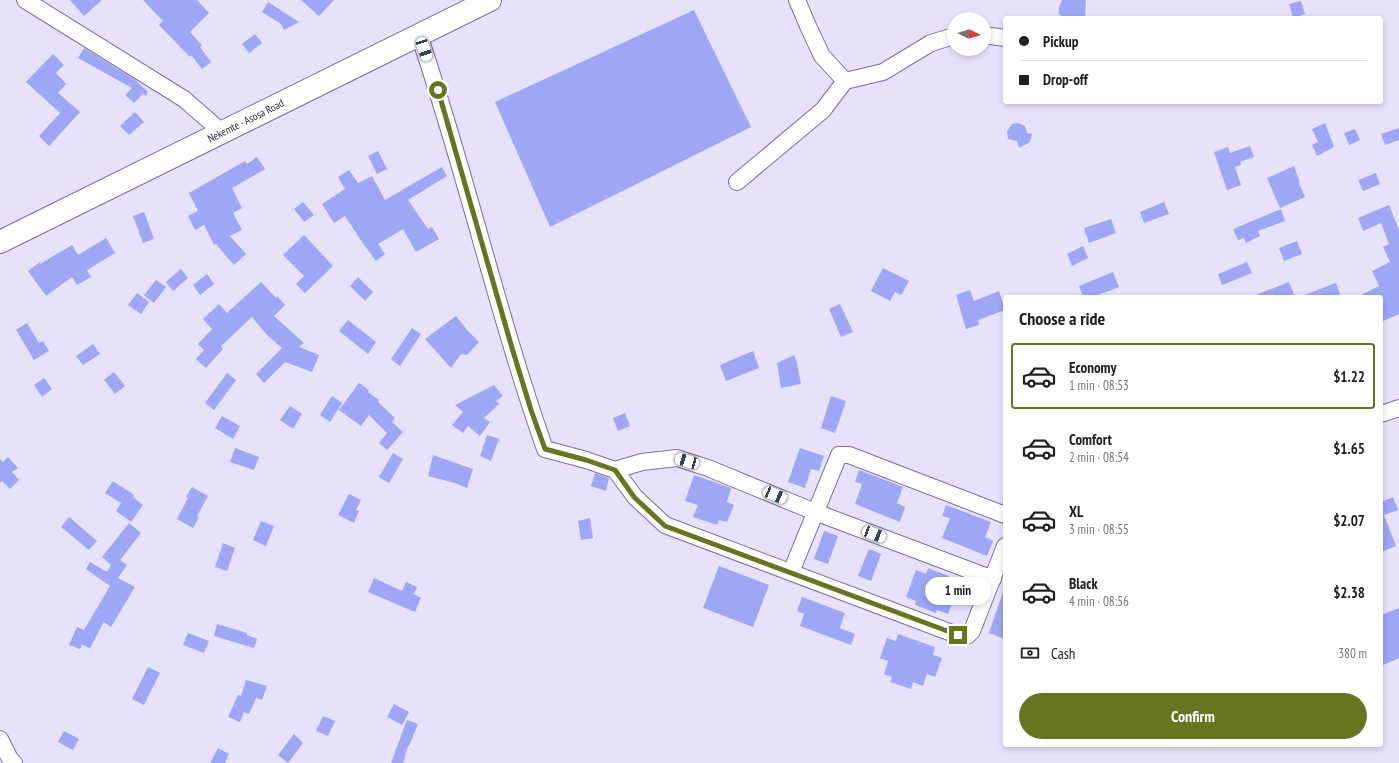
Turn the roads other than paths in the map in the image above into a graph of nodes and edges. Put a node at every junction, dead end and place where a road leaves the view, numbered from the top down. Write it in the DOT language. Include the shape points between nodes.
graph roads {
  1 [pos="25,0"];
  2 [pos="490,0"];
  3 [pos="797,0"];
  4 [pos="419,35"];
  5 [pos="991,36"];
  6 [pos="947,38"];
  7 [pos="1003,38"];
  8 [pos="845,81"];
  9 [pos="223,133"];
  10 [pos="737,182"];
  11 [pos="0,242"];
  12 [pos="1399,408"];
  13 [pos="1383,413"];
  14 [pos="615,470"];
  15 [pos="815,512"];
  16 [pos="1003,514"];
  17 [pos="1003,552"];
  18 [pos="791,572"];
  19 [pos="993,579"];
  20 [pos="0,739"];
  21 [pos="14,763"];
  1 -- 9 [label="street" via="184,99"];
  2 -- 4 [label="highway, Nekemte - Asosa Road"];
  3 -- 8 [label="street" via="822,56"];
  4 -- 9 [label="highway, Nekemte - Asosa Road"];
  4 -- 14 [label="street" via="438,90 512,348 545,449"];
  5 -- 7 [label="street"];
  6 -- 8 [label="street" via="931,43 883,72"];
  8 -- 10 [label="street" via="823,110"];
  9 -- 11 [label="highway, Nekemte - Asosa Road"];
  12 -- 13 [label="street"];
  14 -- 15 [label="street" via="642,462 676,458 708,468"];
  14 -- 18 [label="street" via="634,497 665,526"];
  15 -- 16 [label="street" via="839,455 849,455"];
  15 -- 18 [label="street"];
  15 -- 19 [label="street"];
  17 -- 19 [label="street"];
  18 -- 19 [label="street" via="958,635 967,636 972,631"];
  20 -- 21 [label="street"];
}
